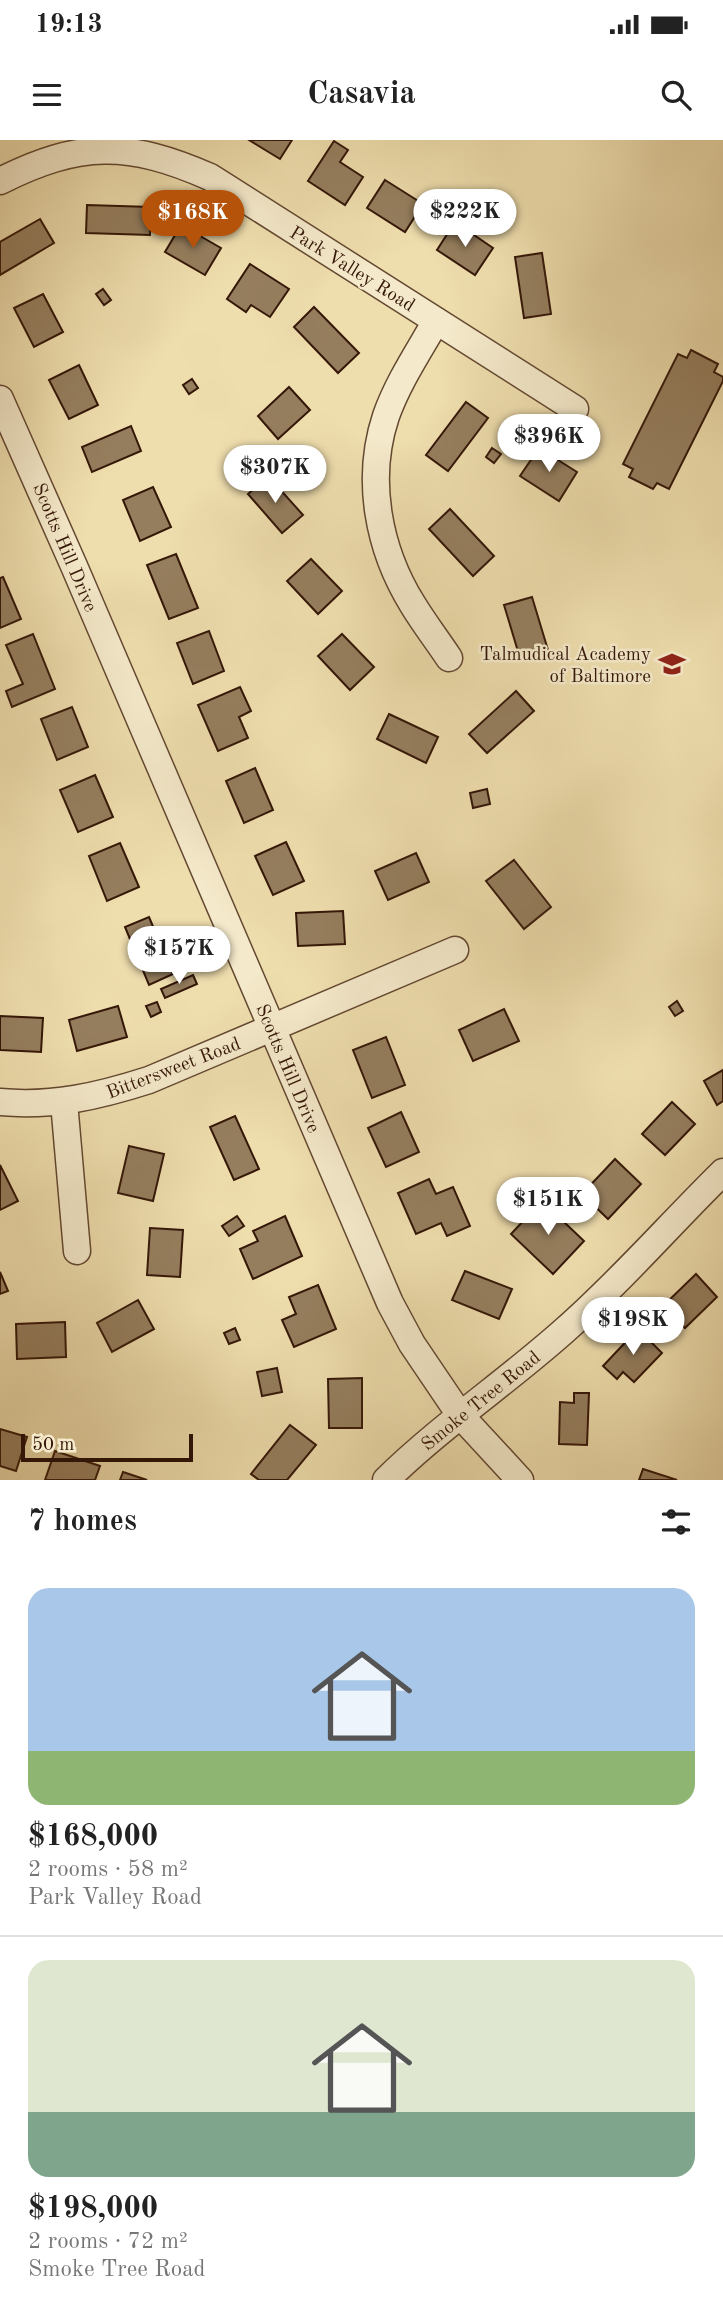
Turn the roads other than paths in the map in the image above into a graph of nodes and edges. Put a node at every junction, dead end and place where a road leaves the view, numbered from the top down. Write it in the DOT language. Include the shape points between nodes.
graph roads {
  1 [pos="0,181"];
  2 [pos="436,321"];
  3 [pos="0,399"];
  4 [pos="575,409"];
  5 [pos="449,657"];
  6 [pos="455,950"];
  7 [pos="272,1029"];
  8 [pos="0,1102"];
  9 [pos="64,1102"];
  10 [pos="723,1172"];
  11 [pos="77,1251"];
  12 [pos="460,1415"];
  13 [pos="386,1480"];
  14 [pos="520,1480"];
  1 -- 2 [label="street, Park Valley Road" via="73,153 143,153 180,164 210,177"];
  2 -- 4 [label="street, Park Valley Road"];
  2 -- 5 [label="street" via="387,415 377,454 376,495 382,536 394,569"];
  3 -- 7 [label="street, Scotts Hill Drive"];
  6 -- 7 [label="street, Bittersweet Road"];
  7 -- 9 [label="street, Bittersweet Road" via="149,1080"];
  7 -- 12 [label="street, Scotts Hill Drive" via="390,1303"];
  8 -- 9 [label="street, Bittersweet Road"];
  9 -- 11 [label="street"];
  10 -- 12 [label="street, Smoke Tree Road" via="569,1327"];
  12 -- 13 [label="street, Smoke Tree Road"];
  12 -- 14 [label="street, Scotts Hill Drive"];
}
